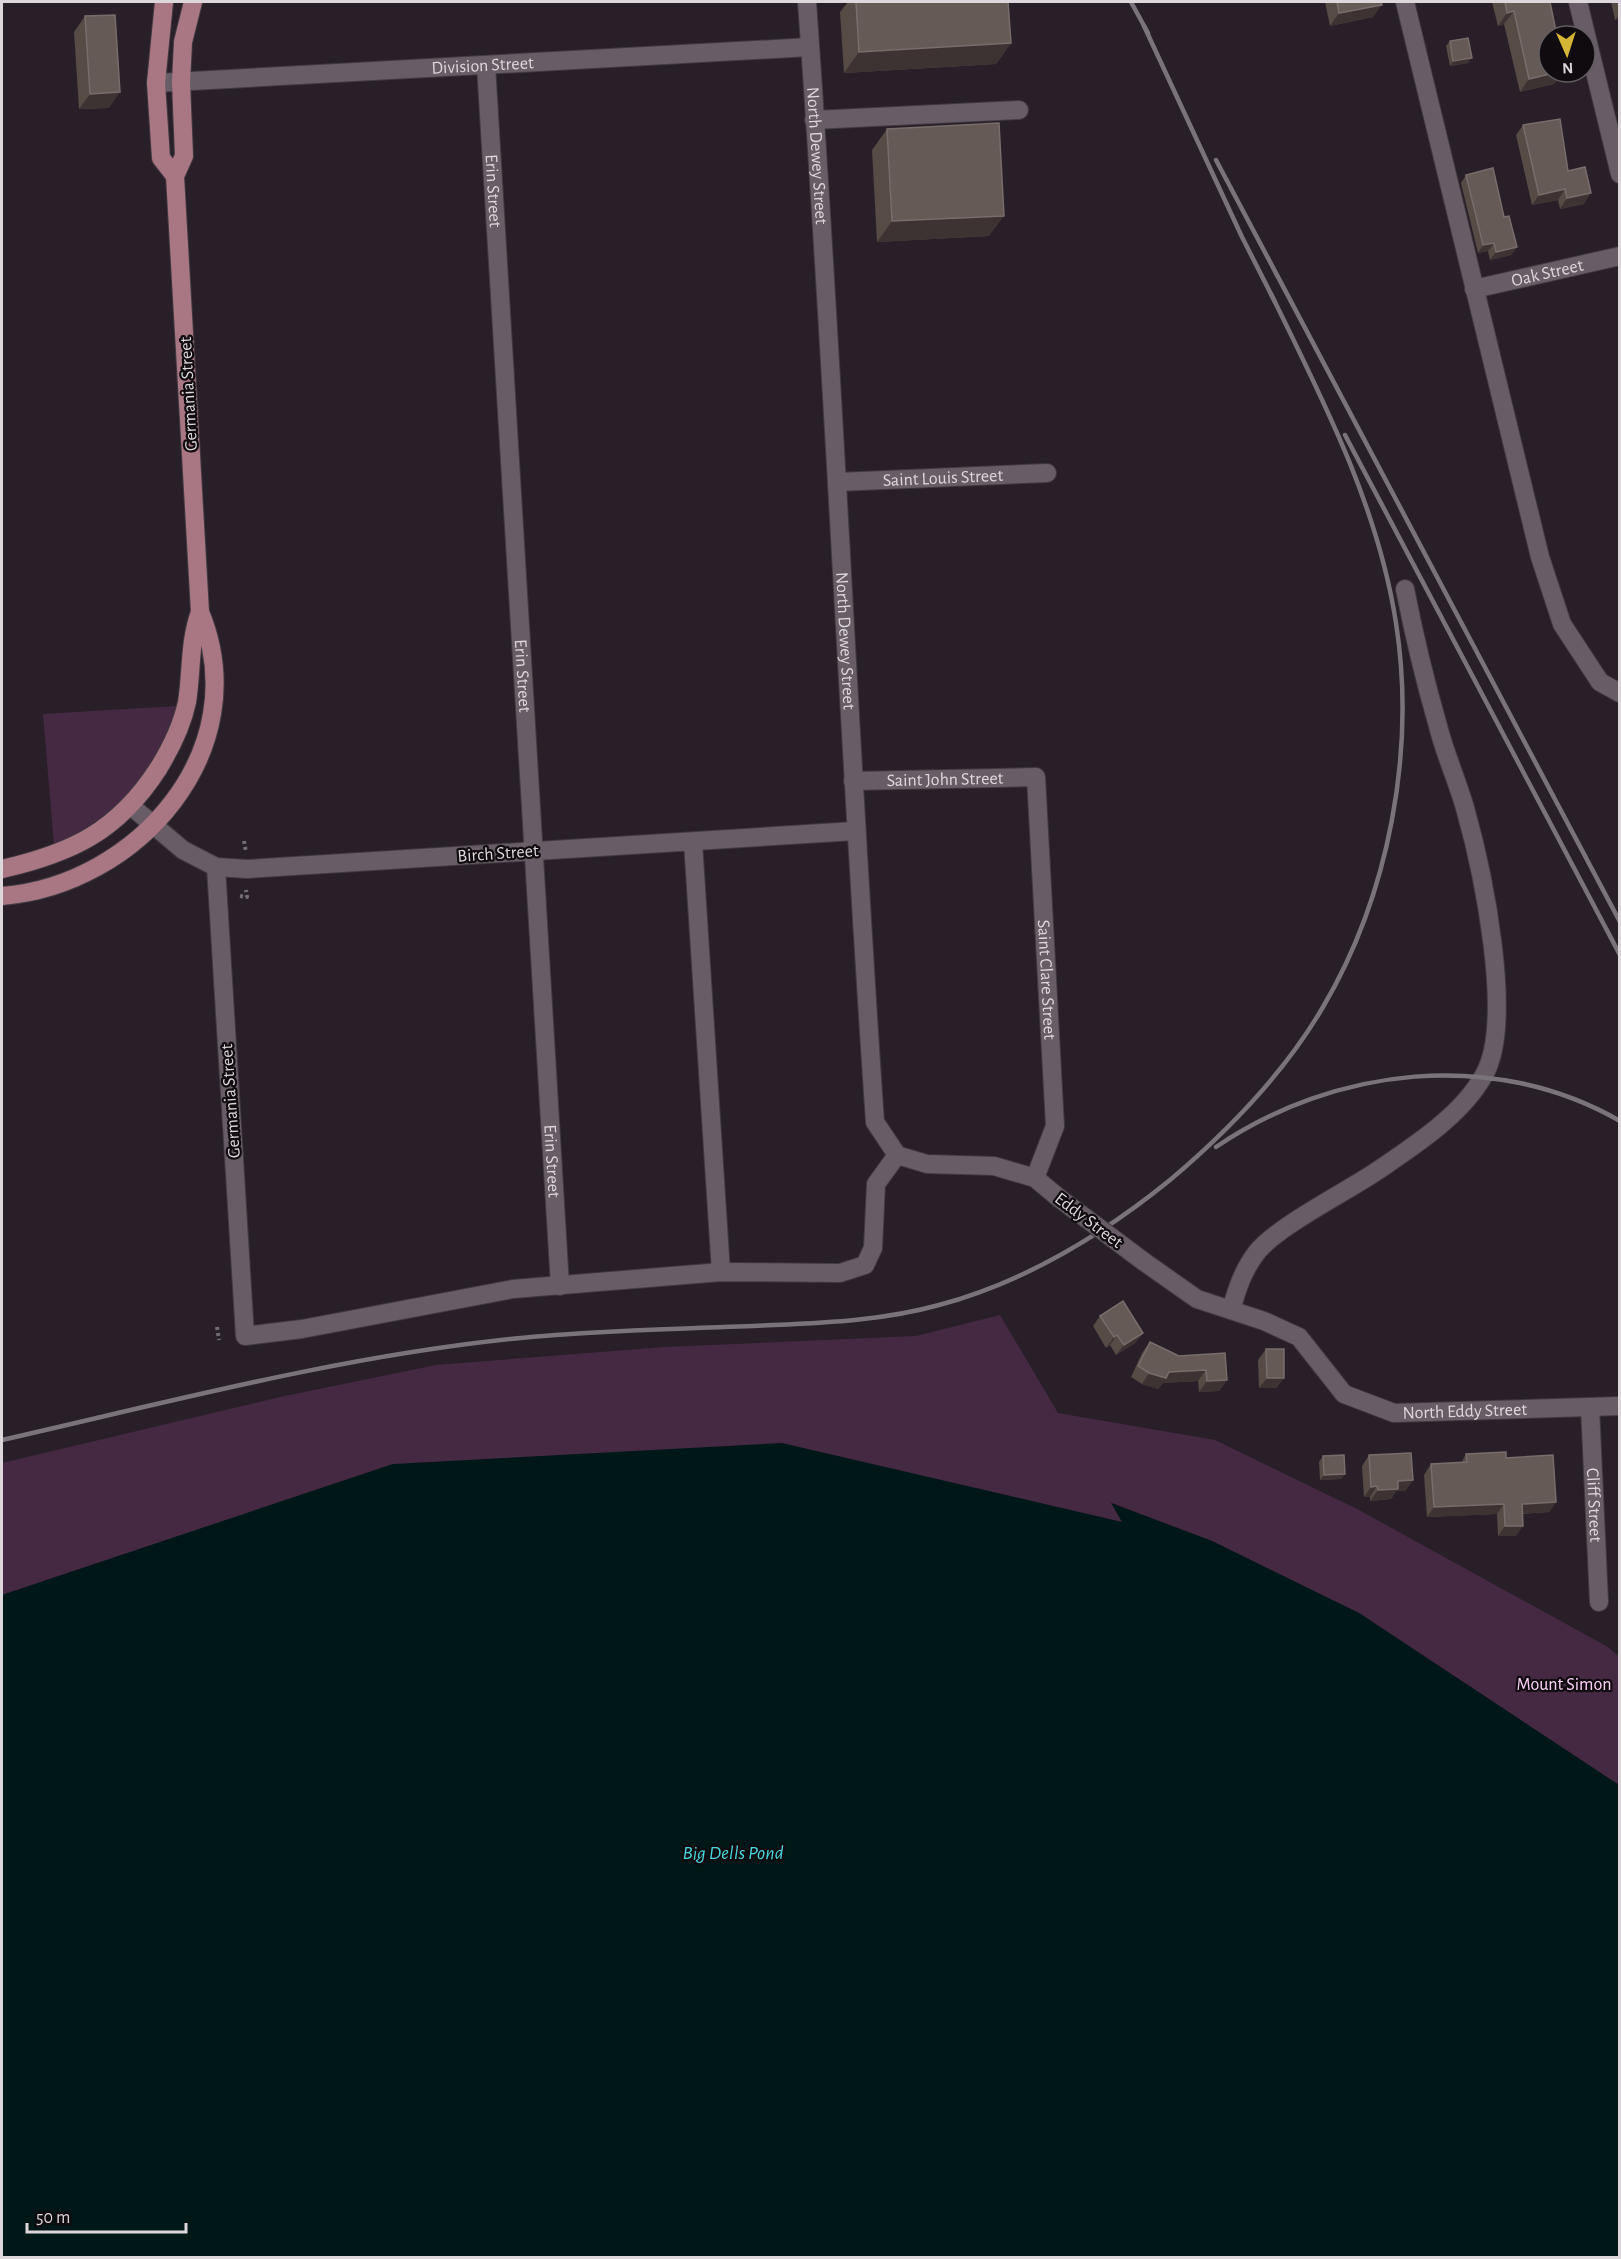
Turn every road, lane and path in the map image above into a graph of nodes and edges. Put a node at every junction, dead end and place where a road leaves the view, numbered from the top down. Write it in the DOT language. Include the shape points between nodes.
graph roads {
  1 [pos="153,2"];
  2 [pos="164,2"];
  3 [pos="193,2"];
  4 [pos="807,2"];
  5 [pos="1405,2"];
  6 [pos="1578,2"];
  7 [pos="158,40"];
  8 [pos="810,47"];
  9 [pos="486,65"];
  10 [pos="181,82"];
  11 [pos="156,83"];
  12 [pos="1019,110"];
  13 [pos="814,120"];
  14 [pos="1620,174"];
  15 [pos="175,176"];
  16 [pos="1620,256"];
  17 [pos="1474,290"];
  18 [pos="1047,473"];
  19 [pos="838,482"];
  20 [pos="1405,589"];
  21 [pos="200,612"];
  22 [pos="1620,693"];
  23 [pos="1036,777"];
  24 [pos="853,781"];
  25 [pos="130,806"];
  26 [pos="153,826"];
  27 [pos="855,831"];
  28 [pos="693,842"];
  29 [pos="534,851"];
  30 [pos="216,867"];
  31 [pos="2,869"];
  32 [pos="246,890"];
  33 [pos="2,896"];
  34 [pos="240,896"];
  35 [pos="897,1155"];
  36 [pos="1035,1178"];
  37 [pos="1143,1261"];
  38 [pos="721,1272"];
  39 [pos="560,1286"];
  40 [pos="1231,1310"];
  41 [pos="218,1327"];
  42 [pos="219,1340"];
  43 [pos="1620,1406"];
  44 [pos="1590,1407"];
  45 [pos="1599,1602"];
  1 -- 7 [label="main road" via="158,16"];
  2 -- 7 [label="main road, Germania Street"];
  3 -- 10 [label="main road, Germania Street" via="183,42"];
  4 -- 8 [label="street, North Dewey Street"];
  5 -- 17 [label="street"];
  6 -- 14 [label="street"];
  7 -- 11 [label="main road, Germania Street"];
  8 -- 9 [label="street, Division Street"];
  8 -- 13 [label="street, North Dewey Street"];
  9 -- 10 [label="street, Division Street"];
  9 -- 29 [label="street, Erin Street"];
  10 -- 11 [label="street, Division Street"];
  10 -- 15 [label="main road, Germania Street" via="184,156"];
  11 -- 15 [label="main road, Germania Street" via="161,158"];
  12 -- 13 [label="street"];
  13 -- 19 [label="street, North Dewey Street"];
  15 -- 21 [label="main road, Germania Street"];
  16 -- 17 [label="street, Oak Street"];
  17 -- 22 [label="street" via="1540,557 1562,624 1600,682"];
  18 -- 19 [label="street, Saint Louis Street"];
  19 -- 24 [label="street, North Dewey Street"];
  20 -- 40 [label="street" via="1420,663 1465,808 1482,882 1495,988 1496,1030 1490,1062 1484,1077 1456,1112 1421,1141 1288,1227 1258,1251 1242,1275"];
  21 -- 25 [label="main road, Germania Street" via="192,633 187,701 181,724 168,753"];
  21 -- 26 [label="main road, Germania Street" via="212,651 214,685 210,717 189,777"];
  23 -- 24 [label="street, Saint John Street"];
  23 -- 36 [label="street, Saint Clare Street" via="1055,1126"];
  24 -- 27 [label="street, North Dewey Street"];
  25 -- 26 [label="street, Birch Street"];
  25 -- 31 [label="main road" via="107,827 69,849"];
  26 -- 30 [label="street, Birch Street" via="183,850"];
  26 -- 33 [label="main road" via="110,860 69,882"];
  27 -- 28 [label="street, Birch Street"];
  27 -- 35 [label="street, North Dewey Street" via="875,1122"];
  28 -- 29 [label="street, Birch Street"];
  28 -- 38 [label="street"];
  29 -- 30 [label="street, Birch Street" via="247,869"];
  29 -- 39 [label="street, Erin Street"];
  30 -- 39 [label="street, Germania Street" via="245,1336 302,1329 474,1294"];
  32 -- 34 [label="path" via="247,897"];
  35 -- 36 [label="street" via="927,1164 994,1166"];
  35 -- 38 [label="street" via="876,1184 873,1248 865,1265 840,1272"];
  36 -- 37 [label="street, Eddy Street, bridge"];
  37 -- 40 [label="street, North Eddy Street" via="1197,1299"];
  38 -- 39 [label="street"];
  40 -- 44 [label="street, North Eddy Street" via="1299,1337 1344,1394 1394,1413"];
  41 -- 42 [label="path"];
  43 -- 44 [label="street, North Eddy Street"];
  44 -- 45 [label="street, Cliff Street"];
}
